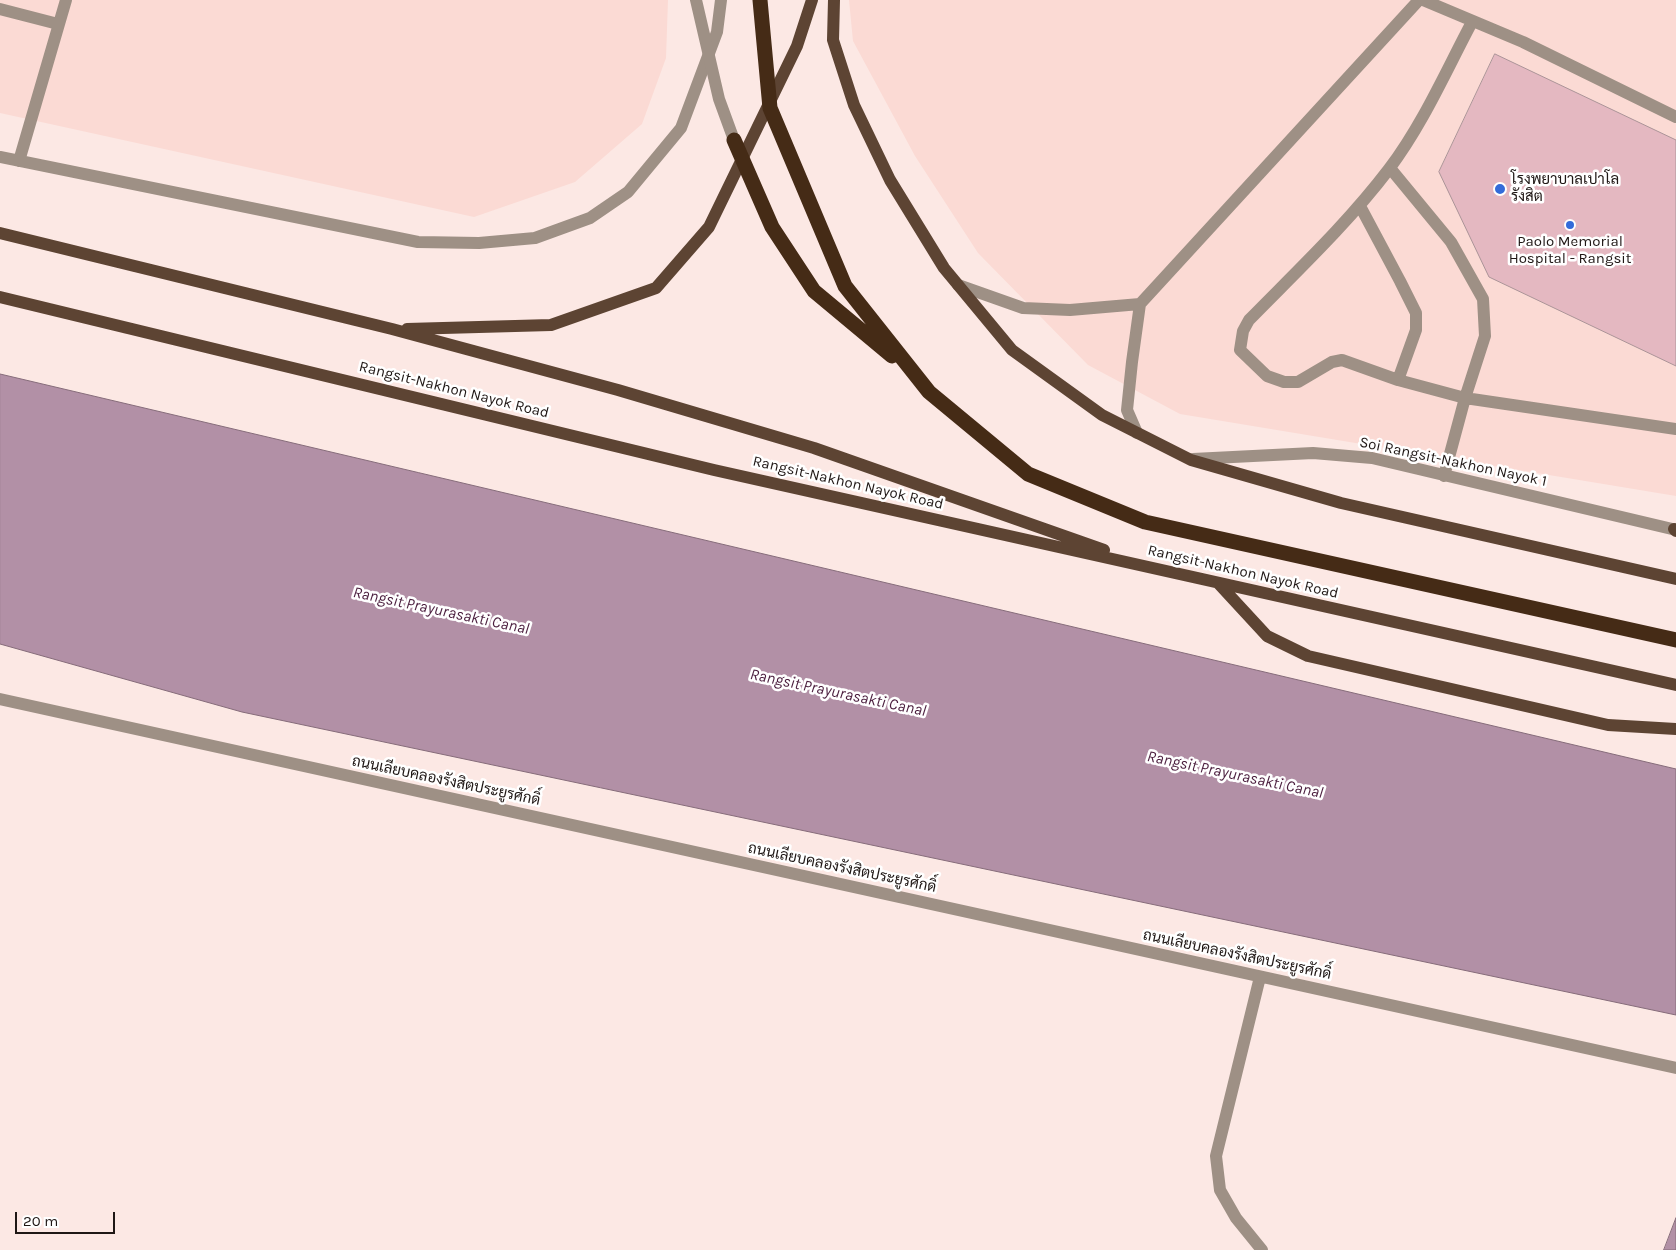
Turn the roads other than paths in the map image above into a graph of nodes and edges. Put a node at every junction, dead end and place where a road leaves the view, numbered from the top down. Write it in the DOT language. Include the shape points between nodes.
graph roads {
  1 [pos="66,0"];
  2 [pos="696,0"];
  3 [pos="721,0"];
  4 [pos="760,0"];
  5 [pos="812,0"];
  6 [pos="834,0"];
  7 [pos="1419,0"];
  8 [pos="1423,0"];
  9 [pos="0,9"];
  10 [pos="1472,22"];
  11 [pos="58,24"];
  12 [pos="1676,117"];
  13 [pos="734,140"];
  14 [pos="0,156"];
  15 [pos="19,161"];
  16 [pos="1390,168"];
  17 [pos="1360,206"];
  18 [pos="0,233"];
  19 [pos="958,285"];
  20 [pos="0,298"];
  21 [pos="1140,304"];
  22 [pos="392,329"];
  23 [pos="916,377"];
  24 [pos="1398,380"];
  25 [pos="1465,398"];
  26 [pos="1676,429"];
  27 [pos="1137,433"];
  28 [pos="1190,460"];
  29 [pos="1444,476"];
  30 [pos="1675,530"];
  31 [pos="1156,568"];
  32 [pos="1676,579"];
  33 [pos="1219,584"];
  34 [pos="1676,640"];
  35 [pos="1676,686"];
  36 [pos="0,700"];
  37 [pos="1676,729"];
  38 [pos="1260,976"];
  39 [pos="1676,1068"];
  40 [pos="1262,1250"];
  1 -- 11 [label="street"];
  2 -- 13 [label="street, bridge" via="718,100"];
  3 -- 15 [label="street" via="716,32 681,128 628,192 590,218 535,238 479,243 418,242"];
  4 -- 23 [label="highway, bridge" via="770,108 845,286"];
  5 -- 22 [label="main road" via="797,46 709,227 656,288 551,324"];
  6 -- 19 [label="main road" via="833,40 854,105 890,180 944,268"];
  7 -- 21 [label="street"];
  8 -- 10 [label="street"];
  9 -- 11 [label="street"];
  10 -- 12 [label="street" via="1523,42"];
  10 -- 16 [label="street"];
  11 -- 15 [label="street"];
  13 -- 23 [label="highway, bridge" via="772,227 814,291"];
  14 -- 15 [label="street"];
  16 -- 17 [label="street"];
  16 -- 25 [label="street" via="1451,242 1483,299 1485,336"];
  17 -- 24 [label="street" via="1416,314 1416,330"];
  17 -- 24 [label="street" via="1249,320 1243,331 1240,350 1267,376 1284,382 1298,382 1332,362 1342,360"];
  18 -- 22 [label="main road"];
  19 -- 21 [label="street" via="1023,308 1070,310"];
  19 -- 27 [label="main road" via="1012,350 1102,415"];
  20 -- 31 [label="main road, Rangsit-Nakhon Nayok Road" via="705,467"];
  21 -- 27 [label="street" via="1128,410"];
  22 -- 31 [label="main road" via="618,390 814,448"];
  23 -- 34 [label="highway, bridge" via="928,392 1028,474 1145,522"];
  24 -- 25 [label="street"];
  25 -- 26 [label="street"];
  25 -- 29 [label="street"];
  27 -- 28 [label="main road"];
  28 -- 29 [label="street, Soi Rangsit-Nakhon Nayok 1" via="1313,453 1372,458"];
  28 -- 32 [label="main road" via="1341,503"];
  29 -- 30 [label="street, Soi Rangsit-Nakhon Nayok 1"];
  31 -- 33 [label="main road, Rangsit-Nakhon Nayok Road"];
  33 -- 35 [label="main road, Rangsit-Nakhon Nayok Road"];
  33 -- 37 [label="main road" via="1268,636 1308,656 1608,725"];
  36 -- 38 [label="street, ถนนเลียบคลองรังสิตประยูรศักดิ์"];
  38 -- 39 [label="street, ถนนเลียบคลองรังสิตประยูรศักดิ์"];
  38 -- 40 [label="street" via="1216,1156 1220,1190 1236,1218"];
}
